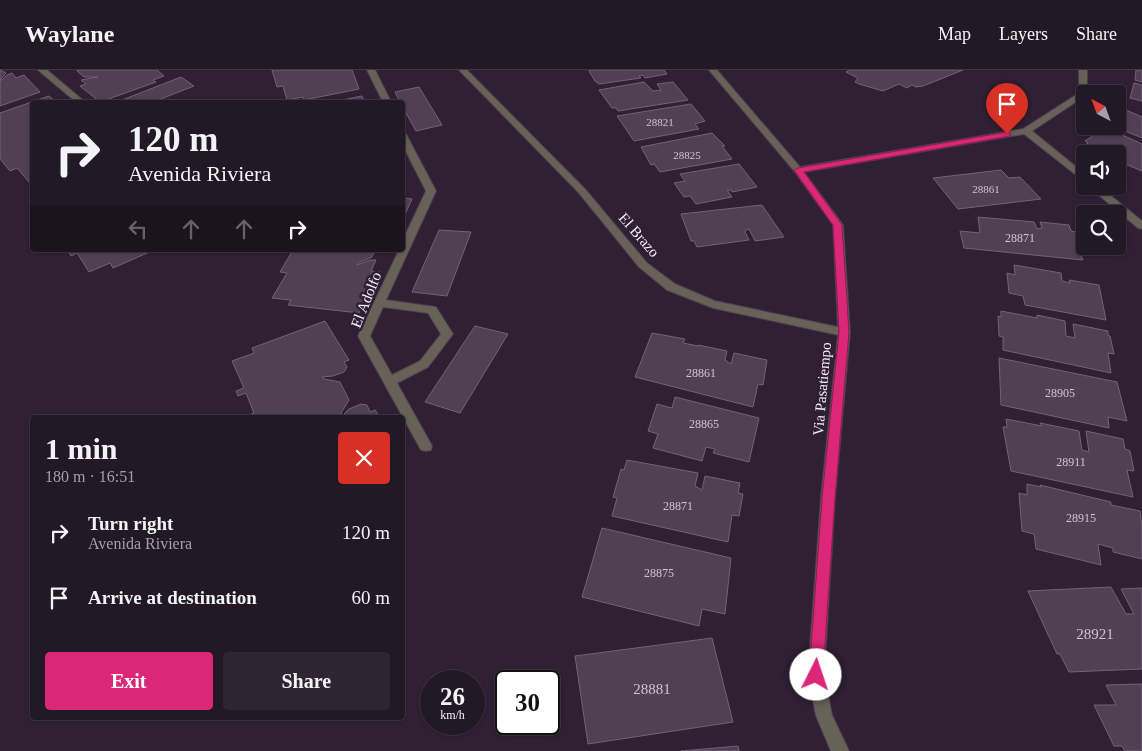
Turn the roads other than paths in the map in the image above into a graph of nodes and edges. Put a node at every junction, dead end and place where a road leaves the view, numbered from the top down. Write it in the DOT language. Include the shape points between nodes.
graph roads {
  1 [pos="42,70"];
  2 [pos="371,70"];
  3 [pos="463,70"];
  4 [pos="713,70"];
  5 [pos="1083,70"];
  6 [pos="79,100"];
  7 [pos="386,100"];
  8 [pos="1026,131"];
  9 [pos="405,140"];
  10 [pos="798,170"];
  11 [pos="1076,172"];
  12 [pos="1105,195"];
  13 [pos="1142,226"];
  14 [pos="405,247"];
  15 [pos="403,252"];
  16 [pos="379,303"];
  17 [pos="844,332"];
  18 [pos="390,381"];
  19 [pos="426,446"];
  20 [pos="840,751"];
  1 -- 6 [label="street"];
  2 -- 7 [label="street"];
  3 -- 17 [label="street, El Brazo" via="582,191 644,265 671,287 713,304"];
  4 -- 10 [label="street, Via Pasatiempo"];
  5 -- 8 [label="street" via="1083,94"];
  8 -- 10 [label="street"];
  8 -- 11 [label="street"];
  9 -- 14 [label="street, El Adolfo" via="431,191"];
  10 -- 17 [label="street, Via Pasatiempo" via="838,225"];
  12 -- 13 [label="street"];
  15 -- 16 [label="street, El Adolfo"];
  16 -- 18 [label="street, El Adolfo" via="364,336"];
  16 -- 18 [label="street" via="432,310 447,334 424,364"];
  17 -- 20 [label="street, Via Pasatiempo" via="816,675 824,716"];
  18 -- 19 [label="street, El Adolfo"];
}
